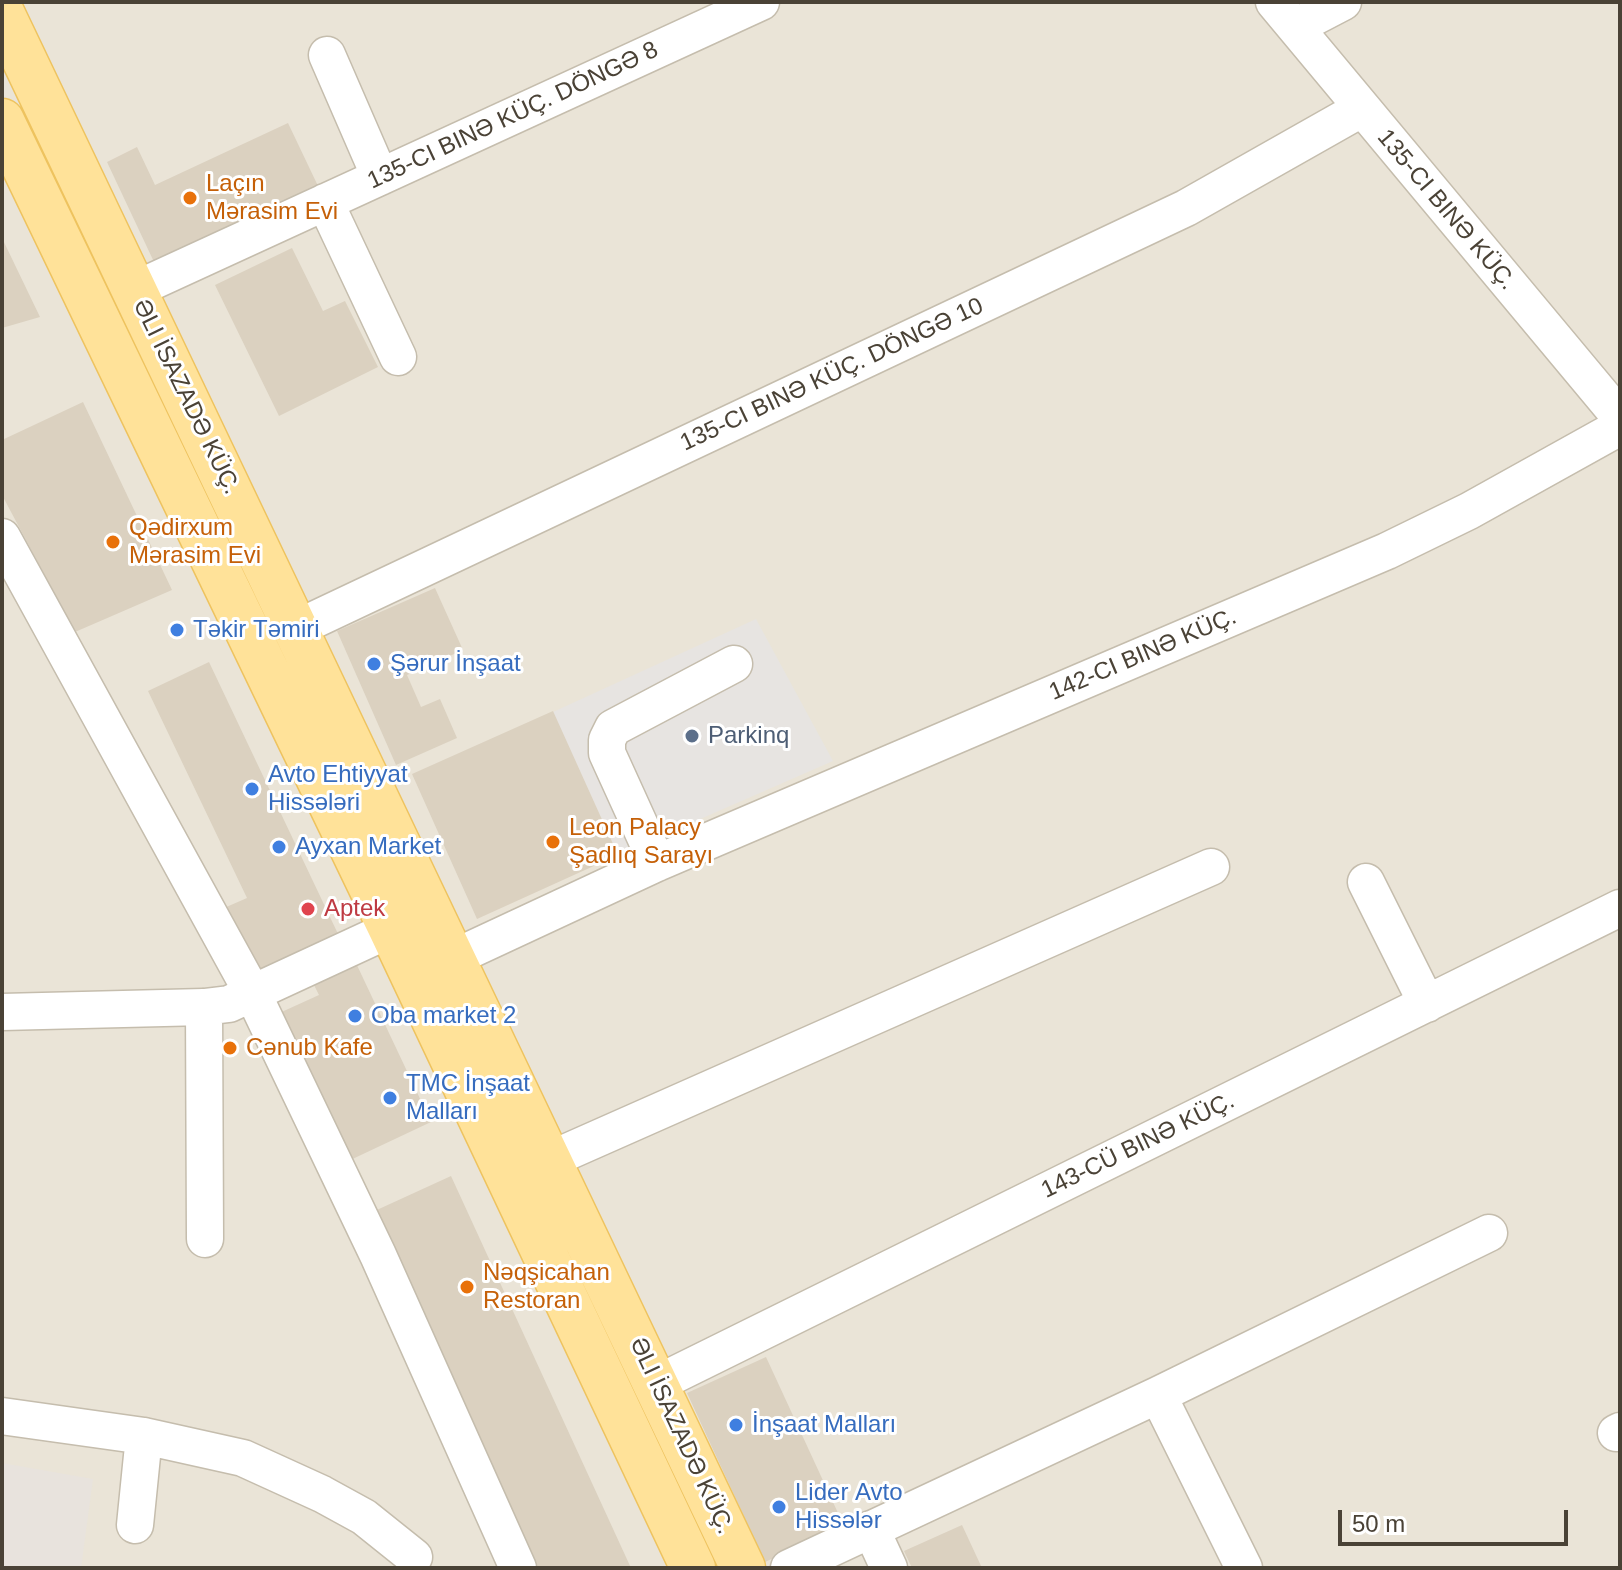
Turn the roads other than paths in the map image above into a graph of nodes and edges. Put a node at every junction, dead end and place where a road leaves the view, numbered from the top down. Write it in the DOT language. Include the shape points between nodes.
graph roads {
  1 [pos="761,2"];
  2 [pos="1343,2"];
  3 [pos="2,13"];
  4 [pos="1285,14"];
  5 [pos="327,55"];
  6 [pos="1361,109"];
  7 [pos="2,121"];
  8 [pos="380,177"];
  9 [pos="325,202"];
  10 [pos="134,290"];
  11 [pos="398,357"];
  12 [pos="1620,417"];
  13 [pos="1620,427"];
  14 [pos="2,537"];
  15 [pos="297,628"];
  16 [pos="734,664"];
  17 [pos="657,863"];
  18 [pos="1211,867"];
  19 [pos="1366,882"];
  20 [pos="1620,908"];
  21 [pos="430,911"];
  22 [pos="391,929"];
  23 [pos="453,958"];
  24 [pos="413,977"];
  25 [pos="253,994"];
  26 [pos="1427,1004"];
  27 [pos="204,1007"];
  28 [pos="2,1012"];
  29 [pos="549,1160"];
  30 [pos="1489,1233"];
  31 [pos="205,1239"];
  32 [pos="656,1384"];
  33 [pos="1158,1395"];
  34 [pos="2,1416"];
  35 [pos="144,1436"];
  36 [pos="135,1525"];
  37 [pos="871,1529"];
  38 [pos="414,1557"];
  39 [pos="518,1568"];
  40 [pos="693,1568"];
  41 [pos="743,1568"];
  42 [pos="789,1568"];
  43 [pos="889,1568"];
  44 [pos="1244,1568"];
  1 -- 8 [label="street, 135-CI BINƏ KÜÇ. DÖNGƏ 8"];
  2 -- 4 [label="street"];
  3 -- 10 [label="main road, ƏLI İSAZADƏ KÜÇ."];
  4 -- 6 [label="street, 135-CI BINƏ KÜÇ."];
  5 -- 8 [label="street"];
  6 -- 12 [label="street, 135-CI BINƏ KÜÇ."];
  6 -- 15 [label="street, 135-CI BINƏ KÜÇ. DÖNGƏ 10" via="1186,208"];
  7 -- 22 [label="main road, ƏLI İSAZADƏ KÜÇ."];
  8 -- 9 [label="street, 135-CI BINƏ KÜÇ. DÖNGƏ 8"];
  9 -- 10 [label="street, 135-CI BINƏ KÜÇ. DÖNGƏ 8"];
  9 -- 11 [label="street"];
  10 -- 15 [label="main road, ƏLI İSAZADƏ KÜÇ."];
  13 -- 17 [label="street, 142-CI BINƏ KÜÇ." via="1387,551"];
  14 -- 25 [label="street"];
  15 -- 21 [label="main road, ƏLI İSAZADƏ KÜÇ."];
  16 -- 17 [label="street" via="613,728 607,740 607,753"];
  17 -- 23 [label="street, 142-CI BINƏ KÜÇ."];
  18 -- 29 [label="street"];
  19 -- 26 [label="street"];
  20 -- 26 [label="street, 143-CÜ BINƏ KÜÇ."];
  21 -- 22 [label="main road"];
  21 -- 23 [label="main road, ƏLI İSAZADƏ KÜÇ."];
  22 -- 24 [label="main road, ƏLI İSAZADƏ KÜÇ."];
  22 -- 25 [label="street"];
  23 -- 24 [label="main road"];
  23 -- 29 [label="main road, ƏLI İSAZADƏ KÜÇ."];
  24 -- 40 [label="main road, ƏLI İSAZADƏ KÜÇ."];
  25 -- 27 [label="street"];
  25 -- 39 [label="street" via="378,1255"];
  26 -- 32 [label="street, 143-CÜ BINƏ KÜÇ."];
  27 -- 28 [label="street"];
  27 -- 31 [label="street"];
  29 -- 32 [label="main road, ƏLI İSAZADƏ KÜÇ."];
  30 -- 33 [label="street"];
  32 -- 41 [label="main road, ƏLI İSAZADƏ KÜÇ."];
  33 -- 37 [label="street"];
  33 -- 44 [label="street"];
  34 -- 35 [label="street"];
  35 -- 36 [label="street"];
  35 -- 38 [label="street" via="243,1458 364,1517"];
  37 -- 42 [label="street"];
  37 -- 43 [label="street"];
}
